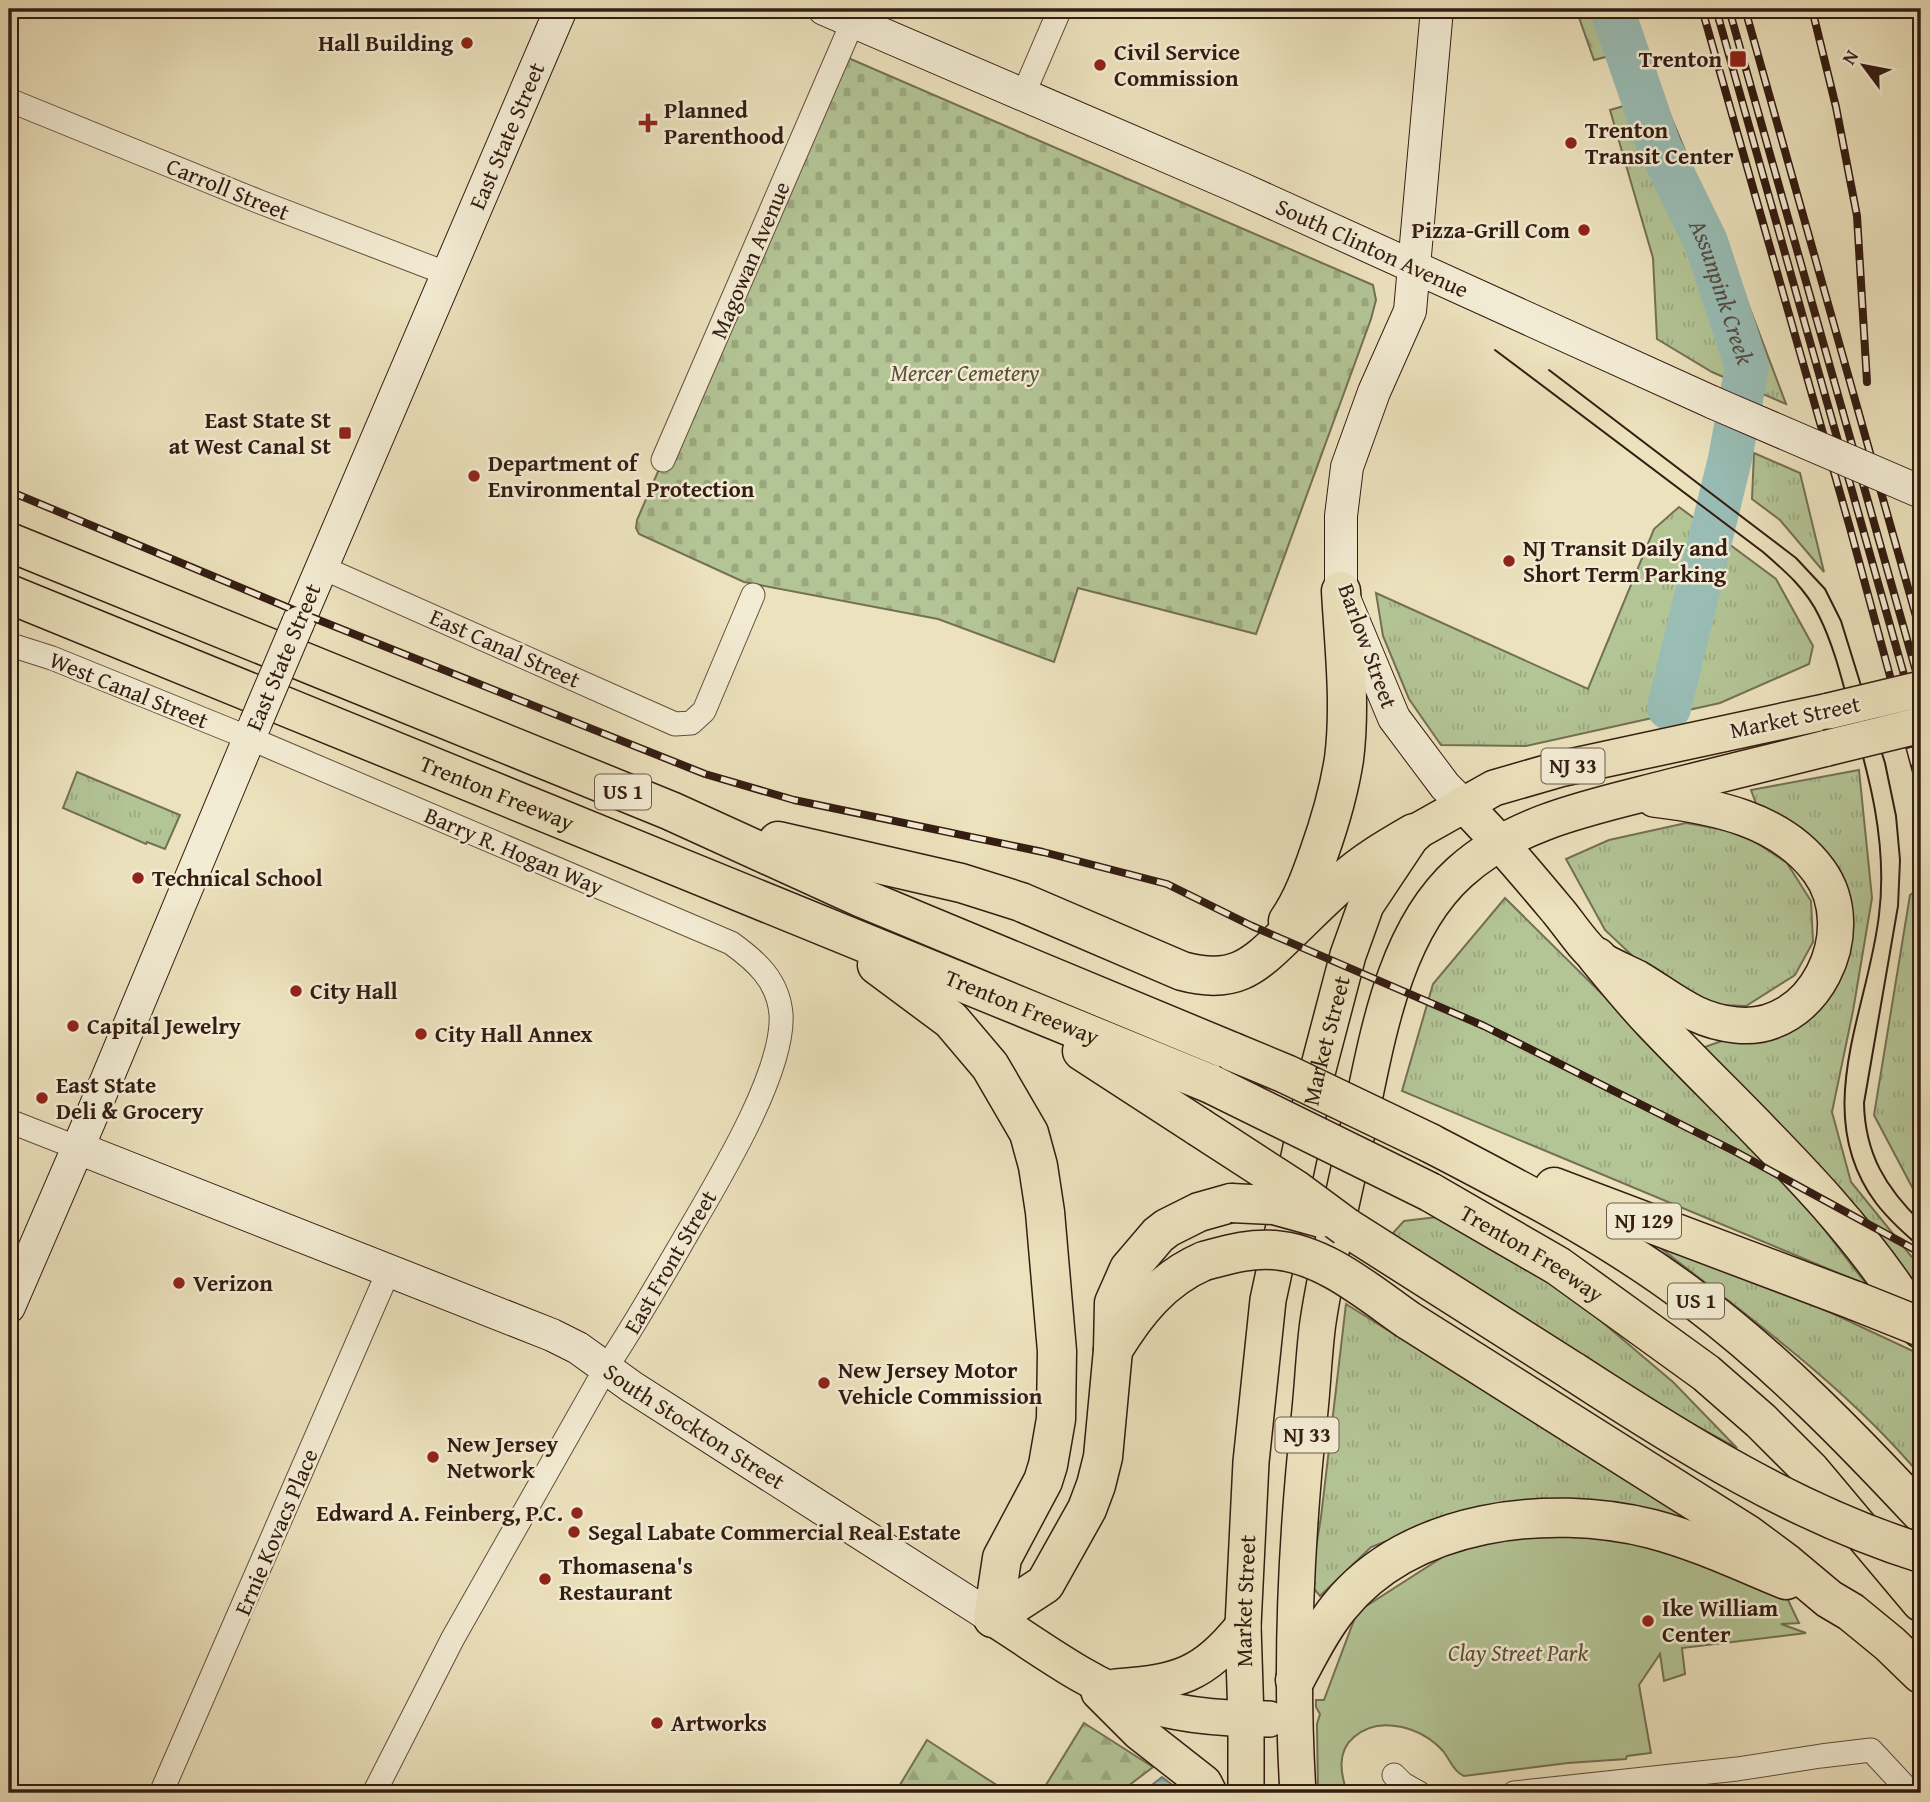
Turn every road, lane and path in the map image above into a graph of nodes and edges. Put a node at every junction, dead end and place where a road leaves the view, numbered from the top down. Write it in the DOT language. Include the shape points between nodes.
graph roads {
  1 [pos="559,9"];
  2 [pos="824,9"];
  3 [pos="1060,9"];
  4 [pos="1437,9"];
  5 [pos="853,21"];
  6 [pos="1023,95"];
  7 [pos="9,100"];
  8 [pos="1415,267"];
  9 [pos="448,274"];
  10 [pos="663,460"];
  11 [pos="1921,492"];
  12 [pos="9,541"];
  13 [pos="321,566"];
  14 [pos="1342,591"];
  15 [pos="9,594"];
  16 [pos="753,595"];
  17 [pos="9,648"];
  18 [pos="1921,689"];
  19 [pos="1921,725"];
  20 [pos="253,730"];
  21 [pos="1633,797"];
  22 [pos="1463,804"];
  23 [pos="671,811"];
  24 [pos="1414,833"];
  25 [pos="1501,842"];
  26 [pos="827,928"];
  27 [pos="1597,957"];
  28 [pos="1262,958"];
  29 [pos="769,977"];
  30 [pos="1020,1008"];
  31 [pos="9,1121"];
  32 [pos="1430,1143"];
  33 [pos="78,1148"];
  34 [pos="1346,1227"];
  35 [pos="388,1270"];
  36 [pos="9,1307"];
  37 [pos="1921,1328"];
  38 [pos="1113,1350"];
  39 [pos="606,1368"];
  40 [pos="1921,1513"];
  41 [pos="1921,1553"];
  42 [pos="1829,1599"];
  43 [pos="1921,1602"];
  44 [pos="993,1618"];
  45 [pos="1243,1626"];
  46 [pos="1076,1670"];
  47 [pos="1921,1674"];
  48 [pos="1295,1680"];
  49 [pos="1106,1688"];
  50 [pos="1247,1719"];
  51 [pos="1294,1720"];
  52 [pos="1394,1775"];
  53 [pos="161,1793"];
  54 [pos="374,1793"];
  55 [pos="1209,1793"];
  56 [pos="1246,1793"];
  57 [pos="1298,1793"];
  58 [pos="1419,1793"];
  59 [pos="1514,1793"];
  60 [pos="1911,1793"];
  1 -- 9 [label="street, East State Street"];
  2 -- 5 [label="street, South Clinton Avenue"];
  3 -- 6 [label="street"];
  4 -- 8 [label="street, Barlow Street"];
  5 -- 6 [label="street, South Clinton Avenue"];
  5 -- 10 [label="street, Magowan Avenue"];
  6 -- 8 [label="street, South Clinton Avenue"];
  7 -- 9 [label="street, Carroll Street"];
  8 -- 11 [label="street, South Clinton Avenue, bridge"];
  8 -- 14 [label="street, Barlow Street" via="1410,311 1347,467 1341,516"];
  9 -- 13 [label="street, East State Street"];
  12 -- 23 [label="highway, Trenton Freeway / US 1"];
  13 -- 16 [label="street, East Canal Street" via="676,724 691,723 704,711"];
  13 -- 20 [label="street, East State Street, bridge"];
  14 -- 22 [label="street, Barlow Street" via="1394,718"];
  14 -- 28 [label="highway" via="1347,700 1344,757 1333,810 1298,907"];
  15 -- 26 [label="highway, Trenton Freeway / US 1"];
  17 -- 20 [label="street, West Canal Street" via="52,658"];
  18 -- 22 [label="main road, Market Street / NJ 33, bridge" via="1560,769 1494,788"];
  19 -- 21 [label="main road, Market Street / NJ 33, bridge"];
  20 -- 29 [label="street, Barry R. Hogan Way" via="731,943"];
  20 -- 33 [label="street, East State Street"];
  21 -- 25 [label="main road, Market Street / NJ 33" via="1552,819"];
  21 -- 27 [label="main road" via="1703,805 1748,819 1781,837 1819,871 1836,908 1836,937 1829,962 1805,999 1772,1021 1739,1026 1700,1017"];
  22 -- 24 [label="main road, Market Street / NJ 33"];
  22 -- 25 [label="main road"];
  23 -- 28 [label="highway" via="997,894 1201,976 1233,973"];
  23 -- 32 [label="highway, Trenton Freeway / US 1, bridge" via="862,898 1286,1074"];
  24 -- 28 [label="highway" via="1371,858"];
  24 -- 45 [label="main road, Market Street / NJ 33" via="1378,885 1357,926 1317,1073 1274,1270 1251,1462"];
  25 -- 27 [label="main road"];
  25 -- 48 [label="main road, Market Street / NJ 33" via="1460,871 1422,917 1396,977 1382,1026 1318,1324 1298,1549"];
  26 -- 30 [label="highway, Trenton Freeway / US 1"];
  26 -- 44 [label="highway" via="951,1020 1008,1093 1029,1133 1038,1166 1057,1351 1056,1419 1043,1481 1002,1558"];
  27 -- 37 [label="highway" via="1651,1020 1804,1176 1875,1259"];
  29 -- 39 [label="street, East Front Street" via="781,1015 778,1045 762,1091 726,1166"];
  30 -- 34 [label="highway, bridge"];
  30 -- 43 [label="highway, Trenton Freeway / US 1, bridge" via="1211,1084 1430,1192 1558,1266 1706,1373 1761,1421 1810,1471"];
  31 -- 33 [label="street"];
  32 -- 37 [label="highway, NJ 129, bridge"];
  32 -- 40 [label="highway, Trenton Freeway / US 1" via="1603,1236 1696,1301 1800,1389"];
  33 -- 35 [label="street, South Stockton Street"];
  33 -- 36 [label="street, East State Street"];
  34 -- 38 [label="highway, bridge" via="1274,1205 1231,1203 1167,1228 1129,1269 1114,1303"];
  34 -- 41 [label="highway, bridge" via="1651,1422 1756,1482 1828,1517"];
  35 -- 39 [label="street, South Stockton Street" via="552,1335"];
  35 -- 53 [label="street, Ernie Kovacs Place"];
  38 -- 42 [label="highway, bridge" via="1152,1296 1204,1261 1239,1251 1294,1254 1338,1273 1747,1534"];
  38 -- 44 [label="highway" via="1103,1457 1087,1508 1045,1584"];
  39 -- 44 [label="street, South Stockton Street"];
  39 -- 54 [label="street, East Front Street" via="453,1638"];
  42 -- 47 [label="highway" via="1852,1612"];
  42 -- 48 [label="highway" via="1654,1530 1580,1517 1513,1520 1444,1537 1381,1567 1338,1609"];
  44 -- 46 [label="main road, South Stockton Street"];
  45 -- 49 [label="main road" via="1195,1671 1160,1683"];
  45 -- 50 [label="main road, Market Street"];
  46 -- 49 [label="main road, South Stockton Street"];
  46 -- 55 [label="main road" via="1139,1732 1204,1783"];
  48 -- 51 [label="main road, Market Street / NJ 33"];
  49 -- 50 [label="main road, South Stockton Street" via="1138,1702"];
  50 -- 51 [label="main road, South Stockton Street"];
  50 -- 56 [label="main road, Market Street"];
  51 -- 57 [label="main road, Market Street"];
  52 -- 58 [label="street"];
  59 -- 60 [label="street" via="1871,1750"];
}
